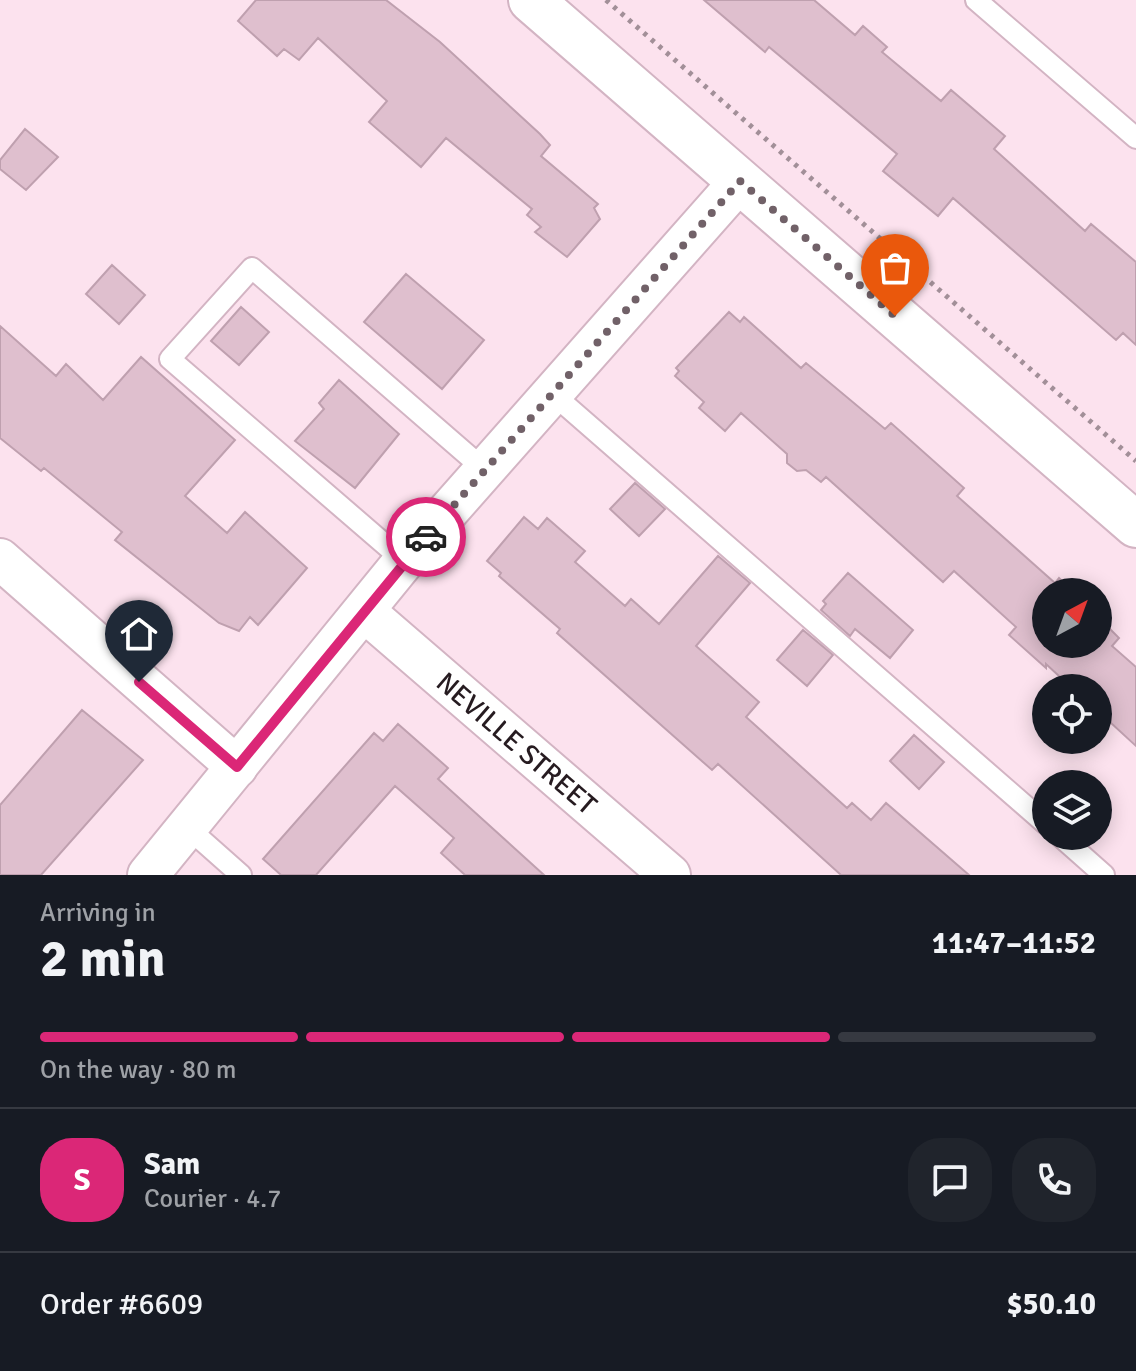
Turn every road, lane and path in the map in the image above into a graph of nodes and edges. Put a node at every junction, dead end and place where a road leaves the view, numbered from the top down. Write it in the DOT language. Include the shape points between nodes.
graph roads {
  1 [pos="531,0"];
  2 [pos="606,0"];
  3 [pos="976,0"];
  4 [pos="1136,138"];
  5 [pos="740,181"];
  6 [pos="554,395"];
  7 [pos="1136,461"];
  8 [pos="486,471"];
  9 [pos="1136,525"];
  10 [pos="0,559"];
  11 [pos="404,561"];
  12 [pos="364,611"];
  13 [pos="237,767"];
  14 [pos="1032,812"];
  15 [pos="188,828"];
  16 [pos="1076,850"];
  17 [pos="148,875"];
  18 [pos="241,875"];
  19 [pos="670,875"];
  20 [pos="1104,875"];
  1 -- 5 [label="street"];
  2 -- 7 [label="path"];
  3 -- 4 [label="lane"];
  5 -- 6 [label="street"];
  5 -- 9 [label="street"];
  6 -- 8 [label="street"];
  6 -- 14 [label="lane"];
  8 -- 11 [label="street"];
  8 -- 11 [label="lane" via="252,268 170,359"];
  10 -- 13 [label="street"];
  11 -- 12 [label="street"];
  12 -- 13 [label="street"];
  12 -- 19 [label="street, NEVILLE STREET"];
  13 -- 15 [label="street"];
  15 -- 17 [label="street"];
  15 -- 18 [label="lane"];
  16 -- 20 [label="lane"];
}
